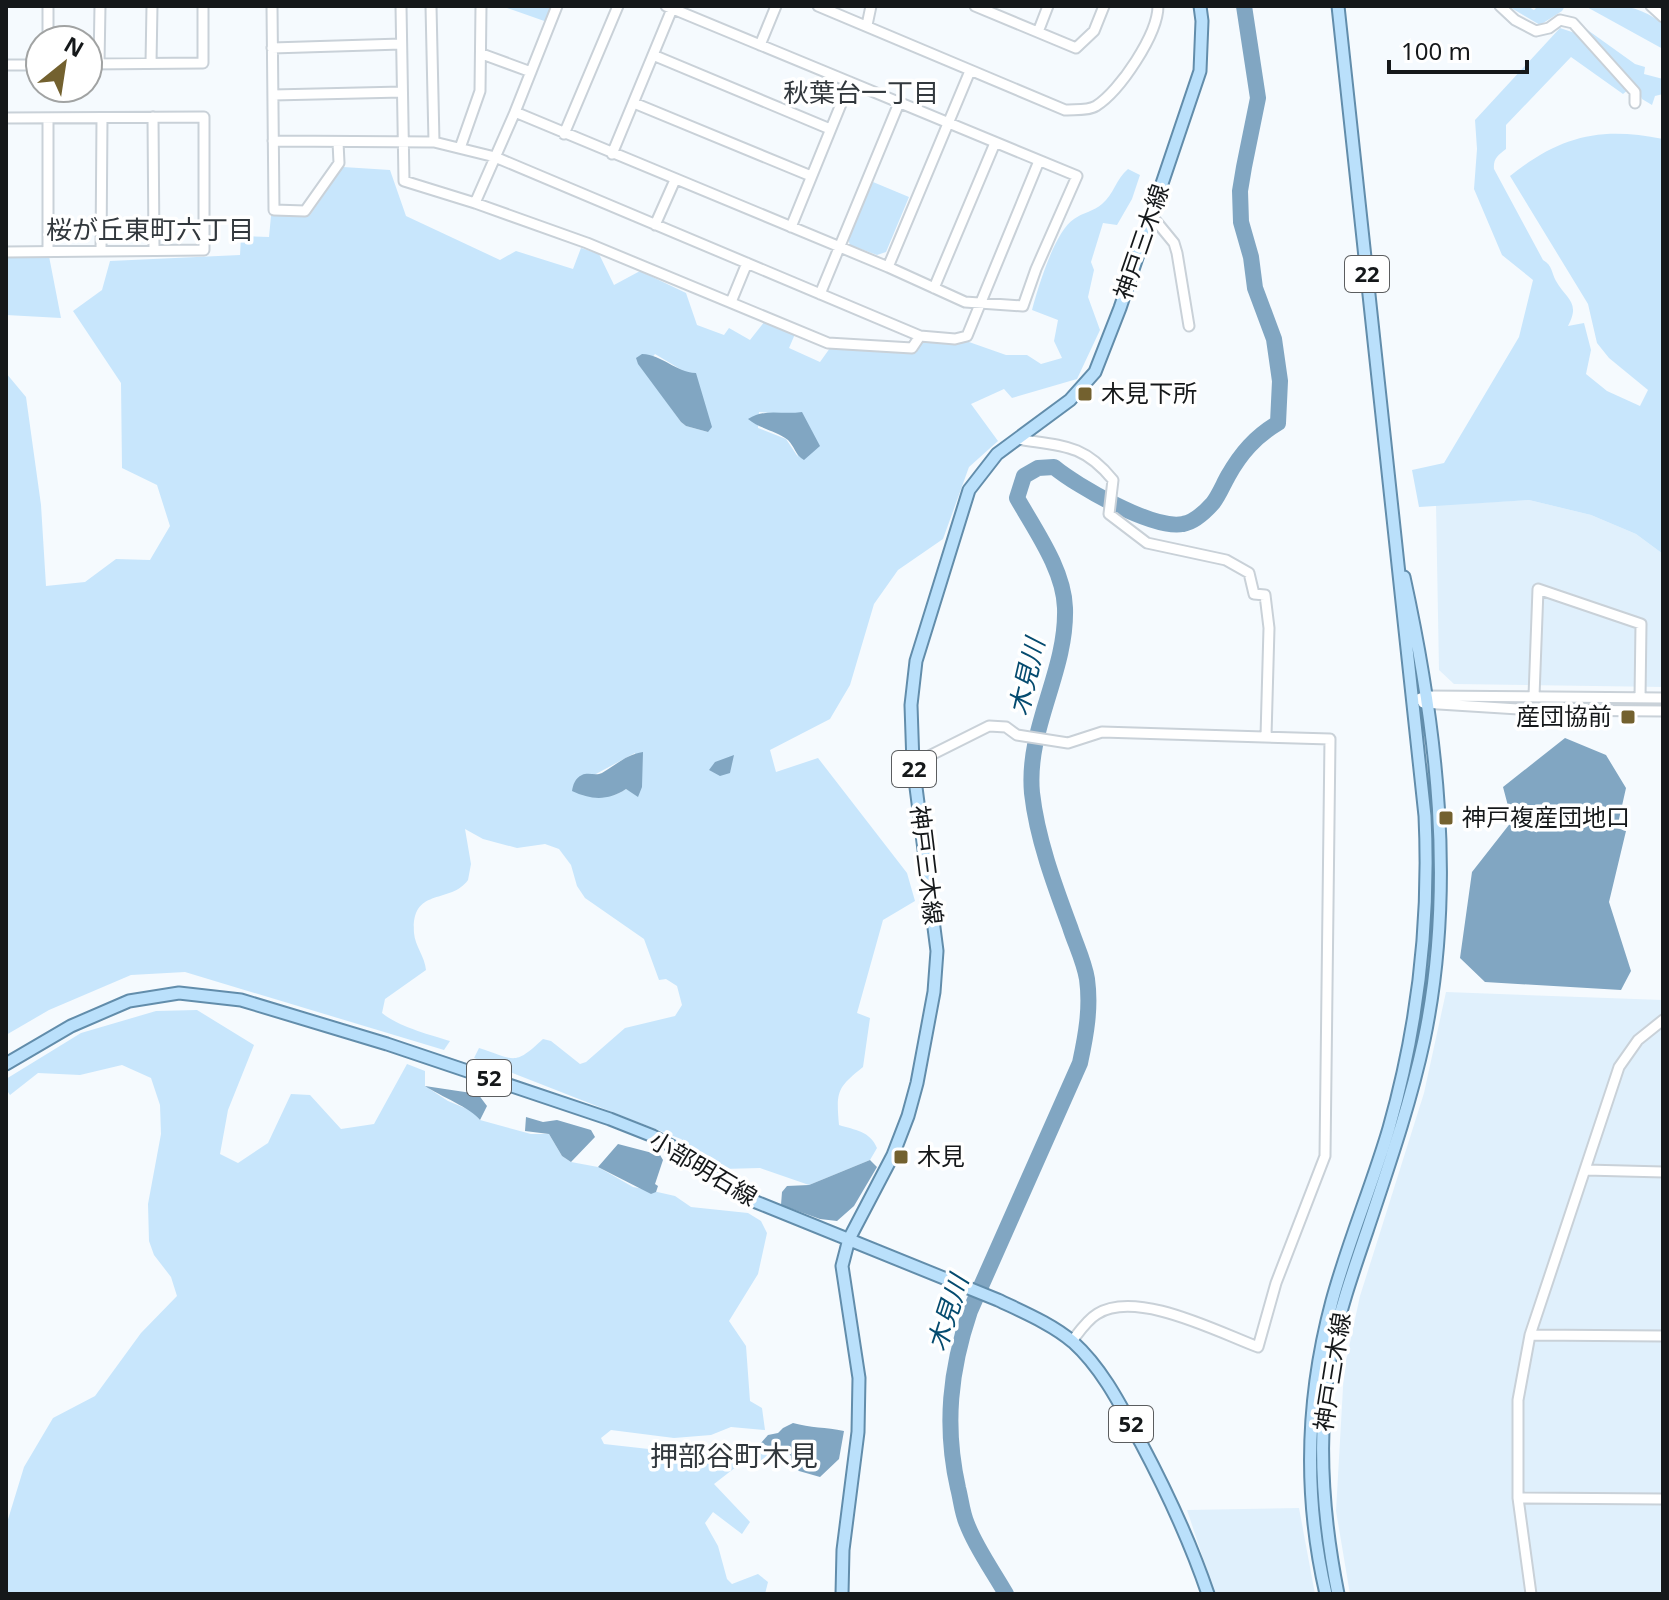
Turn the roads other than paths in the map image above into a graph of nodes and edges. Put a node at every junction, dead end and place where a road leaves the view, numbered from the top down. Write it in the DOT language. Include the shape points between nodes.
graph roads {
  1 [pos="152,6"];
  2 [pos="203,6"];
  3 [pos="272,6"];
  4 [pos="401,6"];
  5 [pos="431,6"];
  6 [pos="481,6"];
  7 [pos="557,6"];
  8 [pos="618,6"];
  9 [pos="776,6"];
  10 [pos="818,6"];
  11 [pos="871,6"];
  12 [pos="975,6"];
  13 [pos="1048,6"];
  14 [pos="1104,6"];
  15 [pos="1158,6"];
  16 [pos="1200,6"];
  17 [pos="1338,6"];
  18 [pos="1500,6"];
  19 [pos="1654,6"];
  20 [pos="669,7"];
  21 [pos="989,9"];
  22 [pos="1663,17"];
  23 [pos="867,25"];
  24 [pos="1038,32"];
  25 [pos="401,44"];
  26 [pos="760,45"];
  27 [pos="272,48"];
  28 [pos="482,54"];
  29 [pos="653,55"];
  30 [pos="151,63"];
  31 [pos="104,64"];
  32 [pos="970,71"];
  33 [pos="531,72"];
  34 [pos="850,82"];
  35 [pos="402,92"];
  36 [pos="273,95"];
  37 [pos="634,103"];
  38 [pos="899,103"];
  39 [pos="1635,103"];
  40 [pos="515,112"];
  41 [pos="153,117"];
  42 [pos="6,118"];
  43 [pos="48,118"];
  44 [pos="102,118"];
  45 [pos="948,123"];
  46 [pos="830,129"];
  47 [pos="564,134"];
  48 [pos="273,141"];
  49 [pos="338,142"];
  50 [pos="402,142"];
  51 [pos="434,142"];
  52 [pos="995,143"];
  53 [pos="460,148"];
  54 [pos="612,154"];
  55 [pos="495,157"];
  56 [pos="1039,161"];
  57 [pos="811,176"];
  58 [pos="675,180"];
  59 [pos="475,203"];
  60 [pos="1151,215"];
  61 [pos="655,225"];
  62 [pos="791,227"];
  63 [pos="840,248"];
  64 [pos="154,250"];
  65 [pos="48,251"];
  66 [pos="101,251"];
  67 [pos="6,252"];
  68 [pos="747,263"];
  69 [pos="888,267"];
  70 [pos="934,288"];
  71 [pos="820,294"];
  72 [pos="731,302"];
  73 [pos="978,305"];
  74 [pos="1189,326"];
  75 [pos="920,336"];
  76 [pos="1017,439"];
  77 [pos="1396,542"];
  78 [pos="1534,696"];
  79 [pos="1640,698"];
  80 [pos="1663,698"];
  81 [pos="1427,700"];
  82 [pos="1413,701"];
  83 [pos="1663,711"];
  84 [pos="1266,736"];
  85 [pos="913,764"];
  86 [pos="1663,1020"];
  87 [pos="6,1064"];
  88 [pos="1586,1170"];
  89 [pos="1663,1172"];
  90 [pos="849,1239"];
  91 [pos="1530,1335"];
  92 [pos="1663,1336"];
  93 [pos="1072,1341"];
  94 [pos="1518,1498"];
  95 [pos="1663,1499"];
  96 [pos="842,1594"];
  97 [pos="1208,1594"];
  98 [pos="1326,1594"];
  99 [pos="1338,1594"];
  100 [pos="1531,1594"];
  1 -- 30 [label="street"];
  2 -- 30 [label="street" via="203,63"];
  3 -- 27 [label="street"];
  4 -- 25 [label="street"];
  5 -- 51 [label="street"];
  6 -- 28 [label="street"];
  7 -- 33 [label="street"];
  8 -- 47 [label="street"];
  9 -- 26 [label="street"];
  10 -- 23 [label="street"];
  11 -- 23 [label="street"];
  12 -- 21 [label="street"];
  13 -- 24 [label="street"];
  14 -- 24 [label="street" via="1094,31 1076,48"];
  15 -- 32 [label="street" via="1150,40 1111,94 1093,108 1065,110"];
  16 -- 60 [label="main road, 神戸三木線 / 22" via="1200,71"];
  17 -- 77 [label="main road, 神戸三木線 / 22"];
  18 -- 39 [label="street" via="1536,31 1560,20 1573,23 1635,92"];
  19 -- 22 [label="street"];
  20 -- 26 [label="street"];
  20 -- 29 [label="street"];
  21 -- 24 [label="street"];
  23 -- 32 [label="street"];
  25 -- 27 [label="street"];
  25 -- 35 [label="street"];
  26 -- 34 [label="street"];
  27 -- 36 [label="street"];
  28 -- 33 [label="street"];
  28 -- 53 [label="street" via="480,91"];
  29 -- 37 [label="street"];
  29 -- 46 [label="street"];
  30 -- 31 [label="street"];
  32 -- 45 [label="street"];
  33 -- 40 [label="street"];
  34 -- 38 [label="street"];
  34 -- 46 [label="street"];
  35 -- 36 [label="street"];
  35 -- 50 [label="street"];
  36 -- 48 [label="street"];
  37 -- 54 [label="street"];
  37 -- 57 [label="street"];
  38 -- 45 [label="street"];
  38 -- 63 [label="street"];
  40 -- 47 [label="street"];
  40 -- 55 [label="street"];
  41 -- 44 [label="street"];
  41 -- 64 [label="street"];
  41 -- 64 [label="street" via="204,117 204,250"];
  42 -- 43 [label="street"];
  43 -- 44 [label="street"];
  43 -- 65 [label="street"];
  44 -- 66 [label="street"];
  45 -- 52 [label="street"];
  45 -- 69 [label="street"];
  46 -- 57 [label="street"];
  47 -- 54 [label="street"];
  48 -- 49 [label="street"];
  48 -- 49 [label="street" via="274,210 305,211 339,163"];
  49 -- 50 [label="street"];
  50 -- 51 [label="street"];
  50 -- 59 [label="street" via="404,181"];
  51 -- 53 [label="street"];
  52 -- 56 [label="street"];
  52 -- 70 [label="street"];
  53 -- 55 [label="street"];
  54 -- 58 [label="street"];
  55 -- 59 [label="street"];
  55 -- 61 [label="street"];
  56 -- 73 [label="street"];
  56 -- 73 [label="street" via="1077,176 1023,306"];
  57 -- 62 [label="street"];
  58 -- 61 [label="street"];
  58 -- 62 [label="street"];
  59 -- 72 [label="street"];
  60 -- 74 [label="street" via="1174,243"];
  60 -- 76 [label="main road, 神戸三木線 / 22" via="1095,372 1070,400"];
  61 -- 68 [label="street"];
  62 -- 63 [label="street"];
  63 -- 69 [label="street"];
  63 -- 71 [label="street"];
  64 -- 66 [label="street"];
  65 -- 66 [label="street"];
  65 -- 67 [label="street"];
  68 -- 71 [label="street"];
  68 -- 72 [label="street"];
  69 -- 70 [label="street"];
  70 -- 73 [label="street"];
  71 -- 75 [label="street"];
  72 -- 75 [label="street" via="828,343 912,348"];
  73 -- 75 [label="street" via="967,336"];
  76 -- 84 [label="street" via="1087,454 1113,480 1109,514 1147,543 1226,560 1249,573 1254,594 1265,595 1269,628"];
  76 -- 85 [label="main road, 神戸三木線 / 22" via="997,454 969,490 916,661"];
  77 -- 81 [label="main road, 神戸三木線 / 22"];
  77 -- 82 [label="main road, 神戸三木線 / 22"];
  78 -- 79 [label="street"];
  78 -- 79 [label="street" via="1538,589 1641,624"];
  78 -- 81 [label="street"];
  79 -- 80 [label="street"];
  81 -- 82 [label="street"];
  81 -- 83 [label="street" via="1534,710"];
  81 -- 99 [label="main road, 神戸三木線 / 22" via="1440,819 1437,941 1424,1040 1331,1353 1322,1479"];
  82 -- 98 [label="main road, 神戸三木線 / 22" via="1426,848 1424,939 1419,990 1389,1129 1333,1298 1312,1402 1310,1493"];
  84 -- 85 [label="street" via="1102,732 1068,743 989,726"];
  84 -- 93 [label="street" via="1330,739 1325,1156 1276,1283 1258,1347 1132,1304 1095,1315"];
  85 -- 90 [label="main road, 神戸三木線 / 22" via="937,951 934,992 908,1116"];
  86 -- 88 [label="street" via="1638,1040 1619,1067"];
  87 -- 90 [label="main road, 小部明石線 / 52" via="91,1015 129,1001 179,993 241,1000 610,1119 683,1152 756,1202"];
  88 -- 89 [label="street"];
  88 -- 91 [label="street"];
  90 -- 93 [label="main road, 小部明石線 / 52" via="998,1300"];
  90 -- 96 [label="main road, 神戸三木線 / 22" via="842,1266 859,1378 858,1432"];
  91 -- 92 [label="street"];
  91 -- 94 [label="street" via="1518,1400"];
  93 -- 97 [label="main road, 小部明石線 / 52" via="1121,1405 1191,1543"];
  94 -- 95 [label="street"];
  94 -- 100 [label="street"];
}
